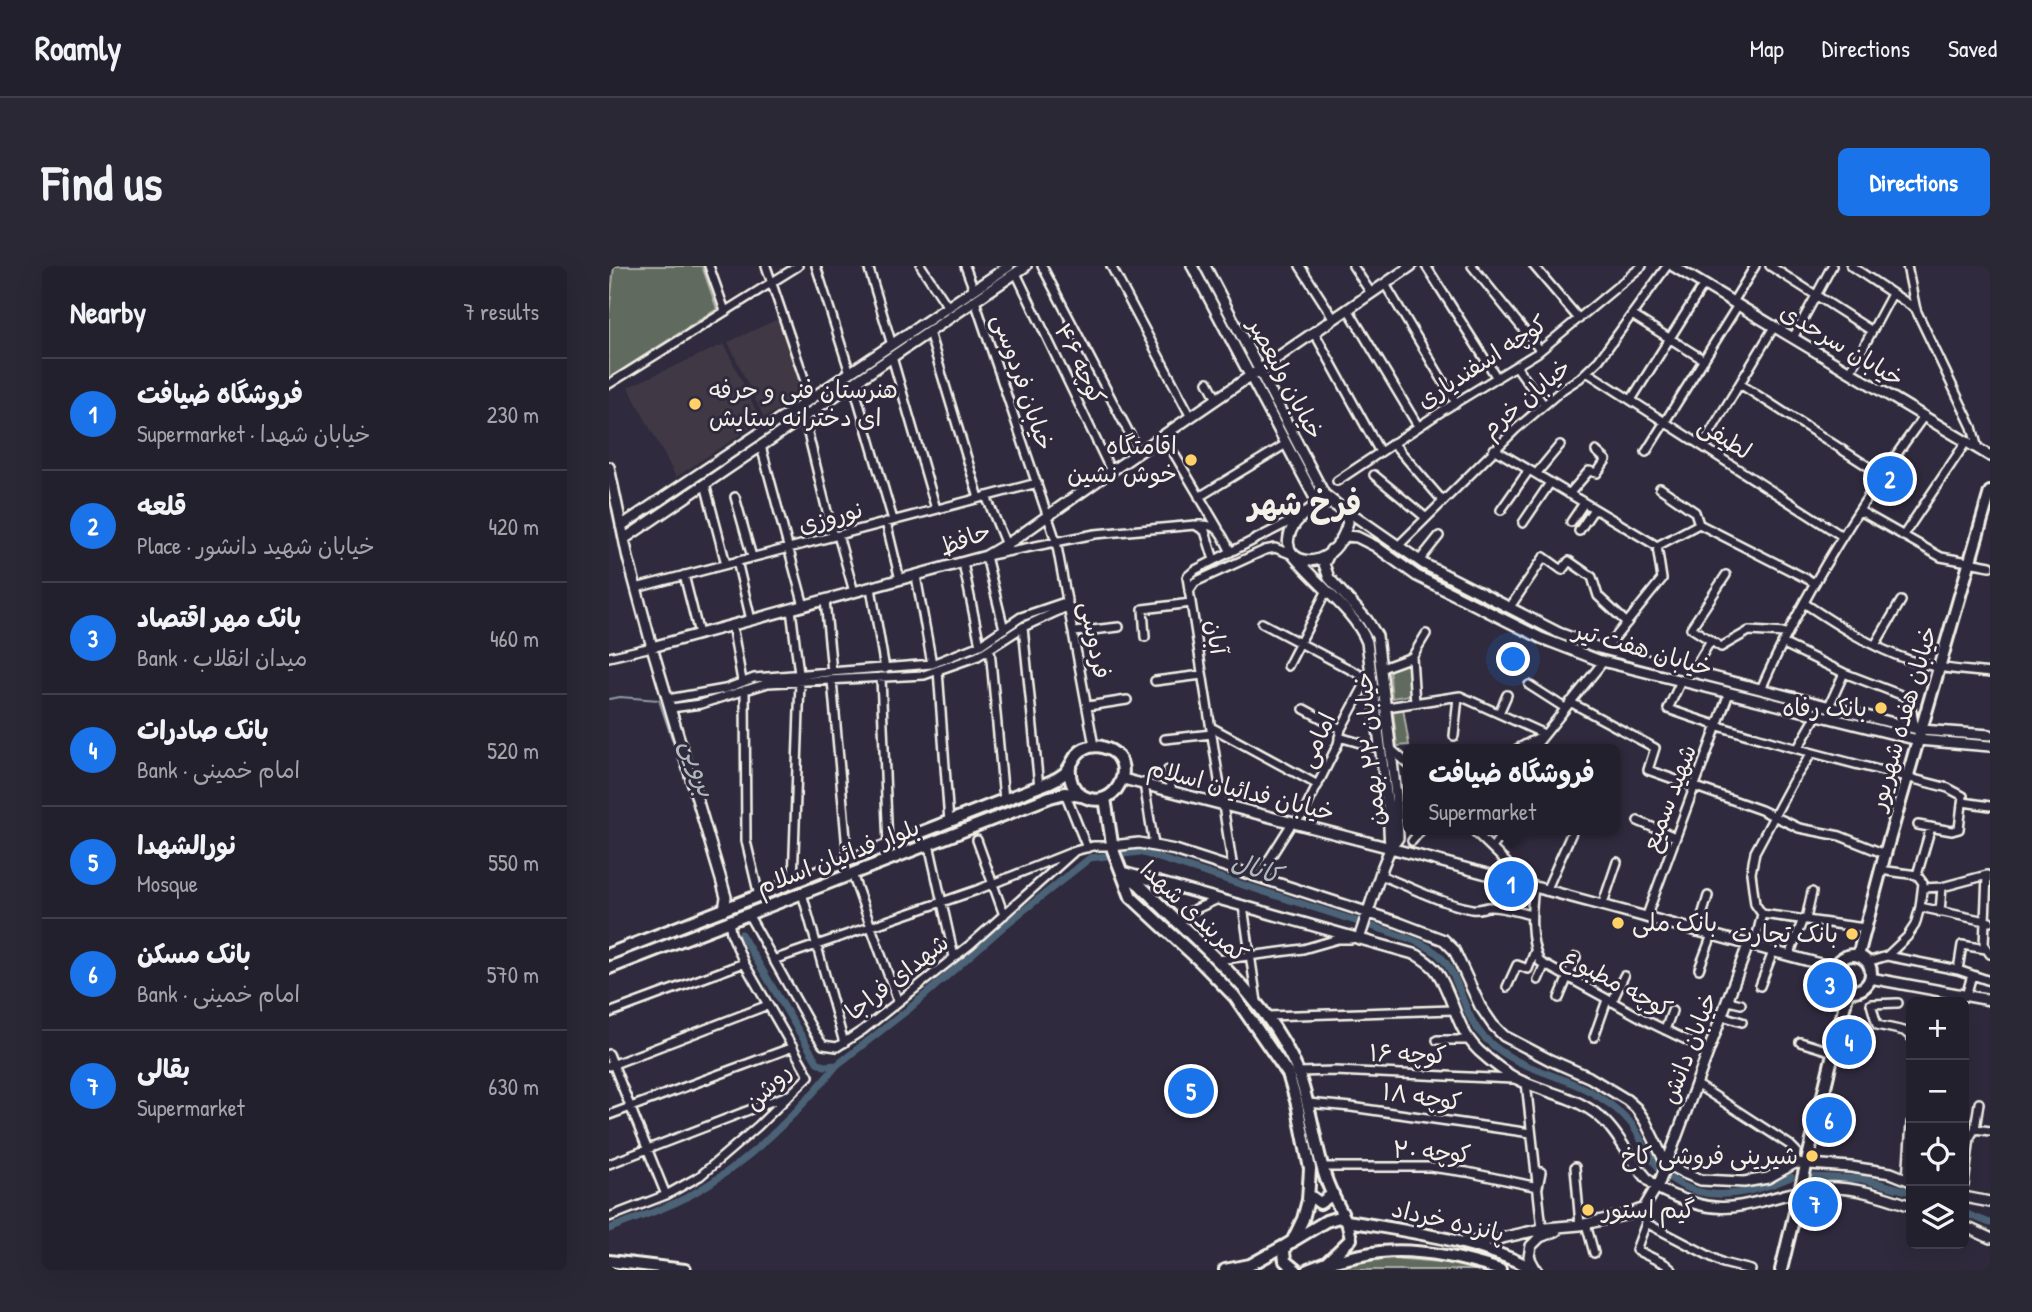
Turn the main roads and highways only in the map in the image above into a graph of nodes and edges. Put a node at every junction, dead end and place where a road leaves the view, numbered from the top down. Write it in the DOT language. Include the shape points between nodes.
graph roads {
  1 [pos="1989,495"];
  2 [pos="1070,766"];
  3 [pos="1083,796"];
  4 [pos="1105,798"];
  5 [pos="1121,869"];
  6 [pos="727,915"];
  7 [pos="609,954"];
  8 [pos="1863,959"];
  9 [pos="609,968"];
  10 [pos="1848,991"];
  11 [pos="1333,1194"];
  12 [pos="1309,1195"];
  13 [pos="1346,1220"];
  14 [pos="1289,1244"];
  15 [pos="609,1261"];
  16 [pos="1326,1263"];
  17 [pos="685,1270"];
  18 [pos="1225,1270"];
  19 [pos="1296,1270"];
  20 [pos="1308,1270"];
  21 [pos="1500,1270"];
  22 [pos="1536,1270"];
  23 [pos="1783,1270"];
  1 -- 8 [label="main road, خیابان هفده شهریور" via="1880,870 1865,928"];
  2 -- 3 [label="main road" via="1072,783"];
  2 -- 4 [label="main road" via="1079,752 1094,746 1114,753 1122,765 1123,779"];
  2 -- 6 [label="main road, بلوار فدائیان اسلام" via="1039,787 793,882"];
  3 -- 4 [label="main road"];
  3 -- 6 [label="main road, بلوار فدائیان اسلام" via="1065,793 748,914"];
  4 -- 5 [label="main road" via="1112,848"];
  5 -- 11 [label="main road, کمربندی شهدا" via="1217,960 1267,1016 1298,1072"];
  5 -- 12 [label="main road, کمربندی شهدا" via="1131,897 1235,997 1288,1074 1310,1169"];
  6 -- 7 [label="main road, بلوار فدائیان اسلام"];
  6 -- 9 [label="main road, بلوار فدائیان اسلام"];
  8 -- 10 [label="main road" via="1870,967 1868,984"];
  8 -- 10 [label="main road" via="1852,955 1835,968 1836,980"];
  10 -- 23 [label="main road" via="1801,1166"];
  11 -- 12 [label="main road" via="1320,1203"];
  11 -- 13 [label="main road, کمربندی شهدا"];
  12 -- 14 [label="main road, کمربندی شهدا" via="1303,1219"];
  13 -- 14 [label="main road" via="1326,1221"];
  13 -- 16 [label="main road" via="1351,1239"];
  13 -- 22 [label="main road, پانزده خرداد" via="1461,1242 1507,1255"];
  14 -- 18 [label="main road" via="1251,1265"];
  14 -- 19 [label="main road" via="1285,1261"];
  15 -- 17 [label="main road"];
  16 -- 20 [label="main road"];
  16 -- 21 [label="main road, پانزده خرداد" via="1381,1252 1411,1252 1464,1259"];
}
